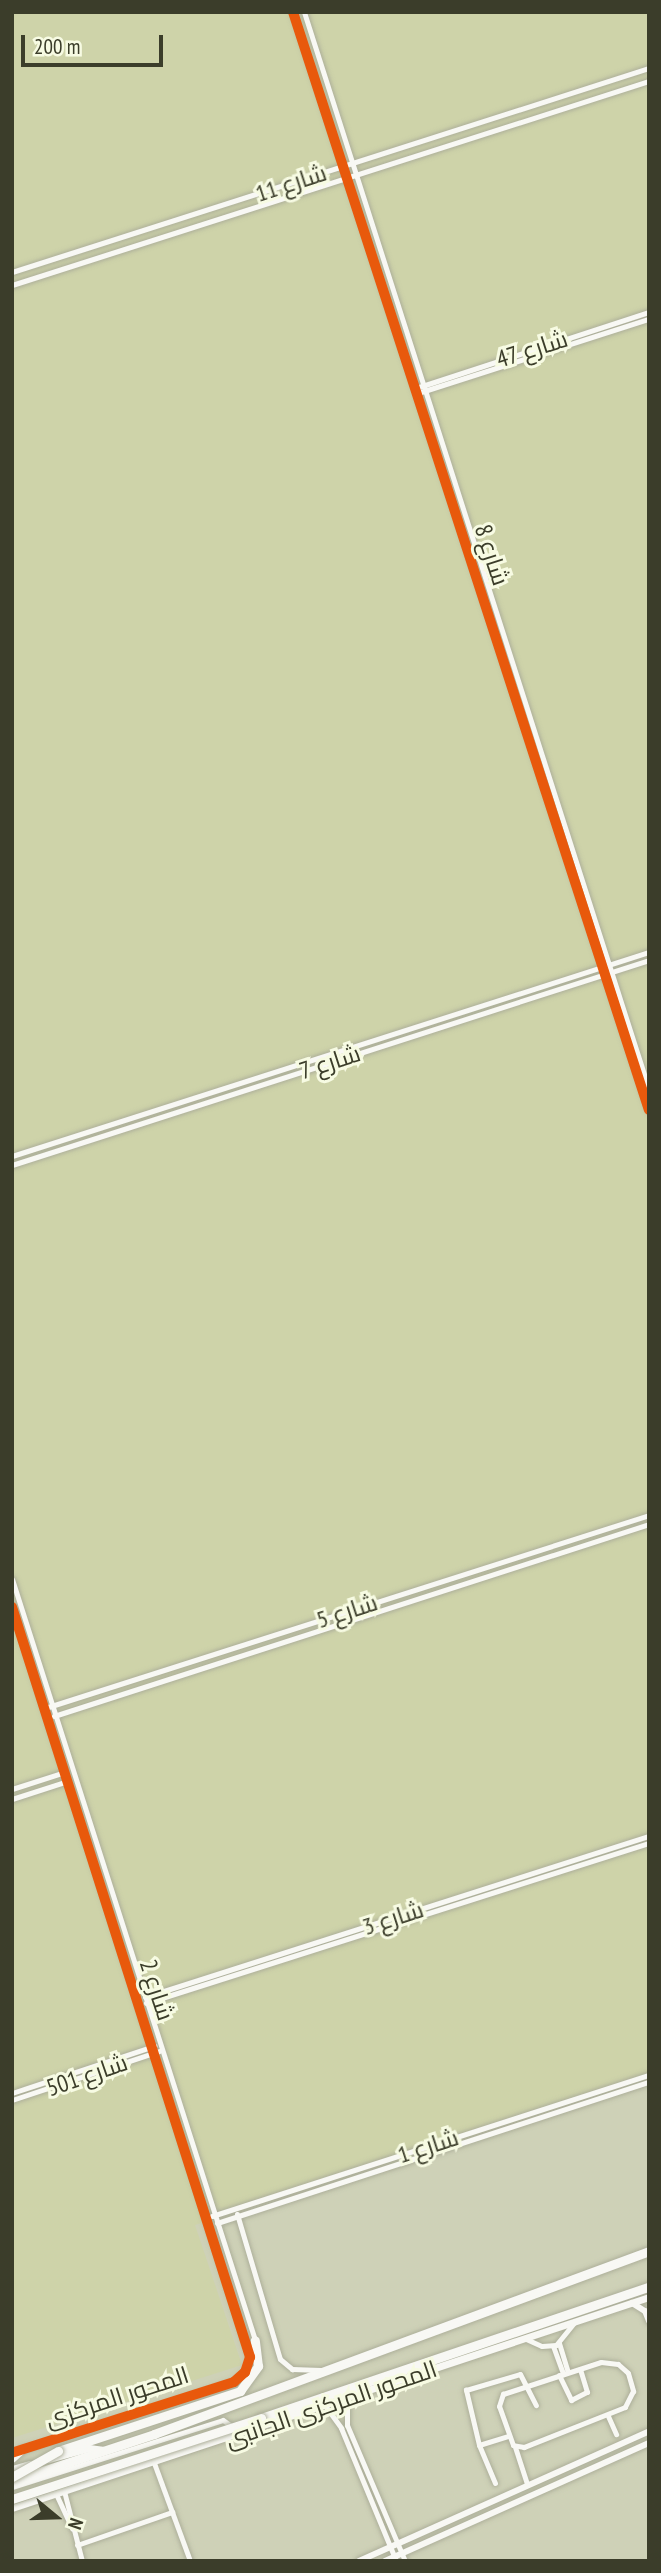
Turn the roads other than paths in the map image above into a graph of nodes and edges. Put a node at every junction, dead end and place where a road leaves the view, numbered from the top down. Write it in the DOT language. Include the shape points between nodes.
graph roads {
  1 [pos="293,12"];
  2 [pos="304,12"];
  3 [pos="649,68"];
  4 [pos="649,81"];
  5 [pos="353,163"];
  6 [pos="343,167"];
  7 [pos="356,174"];
  8 [pos="347,177"];
  9 [pos="12,272"];
  10 [pos="12,285"];
  11 [pos="649,312"];
  12 [pos="649,319"];
  13 [pos="420,390"];
  14 [pos="649,952"];
  15 [pos="649,960"];
  16 [pos="606,970"];
  17 [pos="649,1090"];
  18 [pos="649,1110"];
  19 [pos="12,1156"];
  20 [pos="12,1165"];
  21 [pos="649,1515"];
  22 [pos="649,1524"];
  23 [pos="452,1578"];
  24 [pos="12,1579"];
  25 [pos="455,1588"];
  26 [pos="12,1607"];
  27 [pos="53,1706"];
  28 [pos="45,1708"];
  29 [pos="56,1715"];
  30 [pos="48,1718"];
  31 [pos="65,1772"];
  32 [pos="68,1781"];
  33 [pos="12,1789"];
  34 [pos="12,1799"];
  35 [pos="649,1836"];
  36 [pos="649,1843"];
  37 [pos="146,2000"];
  38 [pos="138,2002"];
  39 [pos="161,2047"];
  40 [pos="154,2049"];
  41 [pos="649,2075"];
  42 [pos="649,2082"];
  43 [pos="12,2093"];
  44 [pos="12,2100"];
  45 [pos="440,2142"];
  46 [pos="442,2150"];
  47 [pos="236,2209"];
  48 [pos="215,2215"];
  49 [pos="238,2216"];
  50 [pos="208,2217"];
  51 [pos="218,2223"];
  52 [pos="210,2225"];
  53 [pos="649,2251"];
  54 [pos="649,2287"];
  55 [pos="649,2297"];
  56 [pos="632,2303"];
  57 [pos="648,2319"];
  58 [pos="574,2323"];
  59 [pos="526,2339"];
  60 [pos="255,2340"];
  61 [pos="556,2344"];
  62 [pos="580,2369"];
  63 [pos="328,2371"];
  64 [pos="563,2374"];
  65 [pos="234,2382"];
  66 [pos="527,2385"];
  67 [pos="347,2399"];
  68 [pos="536,2406"];
  69 [pos="326,2407"];
  70 [pos="608,2416"];
  71 [pos="344,2426"];
  72 [pos="649,2431"];
  73 [pos="616,2434"];
  74 [pos="508,2436"];
  75 [pos="231,2438"];
  76 [pos="649,2443"];
  77 [pos="479,2445"];
  78 [pos="515,2447"];
  79 [pos="23,2449"];
  80 [pos="105,2450"];
  81 [pos="12,2452"];
  82 [pos="12,2459"];
  83 [pos="154,2463"];
  84 [pos="12,2469"];
  85 [pos="561,2470"];
  86 [pos="545,2477"];
  87 [pos="12,2479"];
  88 [pos="565,2480"];
  89 [pos="495,2483"];
  90 [pos="527,2485"];
  91 [pos="12,2487"];
  92 [pos="548,2488"];
  93 [pos="60,2492"];
  94 [pos="12,2498"];
  95 [pos="12,2508"];
  96 [pos="172,2512"];
  97 [pos="77,2545"];
  98 [pos="394,2545"];
  99 [pos="400,2558"];
  100 [pos="82,2561"];
  101 [pos="190,2561"];
  102 [pos="359,2561"];
  103 [pos="385,2561"];
  1 -- 6 [label="street, شارع 8"];
  2 -- 5 [label="street, شارع 8"];
  3 -- 5 [label="street, شارع 11"];
  4 -- 7 [label="street, شارع 11"];
  5 -- 6 [label="street, شارع 11"];
  5 -- 7 [label="street, شارع 8"];
  6 -- 8 [label="street, شارع 8"];
  6 -- 9 [label="street, شارع 11"];
  7 -- 8 [label="street, شارع 11"];
  7 -- 13 [label="street, شارع 8"];
  8 -- 10 [label="street, شارع 11"];
  8 -- 13 [label="street, شارع 8"];
  11 -- 13 [label="street, شارع 47"];
  12 -- 13 [label="street, شارع 47"];
  13 -- 16 [label="street, شارع 8"];
  14 -- 16 [label="street, شارع 7"];
  15 -- 16 [label="street, شارع 7"];
  16 -- 17 [label="street, شارع 8"];
  16 -- 18 [label="street, شارع 8"];
  16 -- 19 [label="street, شارع 7"];
  16 -- 20 [label="street, شارع 7"];
  21 -- 23 [label="street, شارع 5"];
  22 -- 25 [label="street, شارع 5"];
  23 -- 25 [label="street"];
  23 -- 27 [label="street, شارع 5"];
  24 -- 27 [label="street, شارع 2"];
  25 -- 29 [label="street, شارع 5"];
  26 -- 28 [label="street, شارع 2"];
  27 -- 28 [label="street, شارع 5"];
  27 -- 29 [label="street, شارع 2"];
  28 -- 30 [label="street, شارع 2"];
  29 -- 30 [label="street, شارع 5"];
  29 -- 37 [label="street, شارع 2"];
  30 -- 31 [label="street, شارع 2"];
  31 -- 32 [label="street, شارع 2"];
  31 -- 33 [label="street"];
  32 -- 34 [label="street"];
  32 -- 38 [label="street, شارع 2"];
  35 -- 37 [label="street, شارع 3"];
  36 -- 37 [label="street, شارع 3"];
  37 -- 38 [label="street, شارع 3"];
  37 -- 39 [label="street, شارع 2"];
  38 -- 40 [label="street, شارع 2"];
  39 -- 40 [label="street, شارع 501"];
  39 -- 48 [label="street, شارع 2"];
  40 -- 43 [label="street, شارع 501"];
  40 -- 44 [label="street, شارع 501"];
  40 -- 50 [label="street, شارع 2"];
  41 -- 45 [label="street, شارع 1"];
  42 -- 46 [label="street, شارع 1"];
  45 -- 46 [label="street"];
  45 -- 47 [label="street, شارع 1"];
  46 -- 49 [label="street, شارع 1"];
  47 -- 48 [label="street, شارع 1"];
  47 -- 49 [label="street"];
  48 -- 50 [label="street, شارع 1"];
  48 -- 51 [label="street, شارع 2"];
  49 -- 51 [label="street, شارع 1"];
  49 -- 63 [label="street" via="280,2359 292,2369"];
  50 -- 52 [label="street, شارع 2"];
  51 -- 52 [label="street, شارع 1"];
  51 -- 60 [label="street, شارع 2"];
  52 -- 65 [label="street, شارع 2" via="250,2353 247,2368"];
  53 -- 63 [label="highway, المحور المركزى"];
  54 -- 94 [label="highway, bridge"];
  55 -- 56 [label="main road, المحور المركزى الجانبى"];
  56 -- 57 [label="street"];
  56 -- 58 [label="main road, المحور المركزى الجانبى"];
  58 -- 59 [label="main road, المحور المركزى الجانبى"];
  58 -- 61 [label="street"];
  59 -- 61 [label="street"];
  59 -- 67 [label="main road, المحور المركزى الجانبى"];
  60 -- 87 [label="highway, bridge" via="256,2371 236,2394 58,2451"];
  61 -- 64 [label="street"];
  62 -- 64 [label="street"];
  62 -- 64 [label="street" via="587,2392 571,2400"];
  62 -- 70 [label="street" via="610,2362 628,2373 630,2399"];
  63 -- 80 [label="highway, المحور المركزى"];
  64 -- 66 [label="street"];
  65 -- 79 [label="street, المحور المركزى"];
  66 -- 68 [label="street"];
  66 -- 74 [label="street" via="500,2398"];
  66 -- 77 [label="street" via="519,2374 466,2390"];
  67 -- 69 [label="main road, المحور المركزى الجانبى"];
  67 -- 71 [label="street"];
  69 -- 71 [label="street"];
  69 -- 75 [label="main road, المحور المركزى الجانبى"];
  70 -- 73 [label="street"];
  70 -- 78 [label="street"];
  71 -- 98 [label="street"];
  72 -- 85 [label="street"];
  74 -- 77 [label="street"];
  74 -- 78 [label="street"];
  75 -- 83 [label="main road, المحور المركزى الجانبى"];
  75 -- 91 [label="street" via="233,2424 223,2420"];
  76 -- 88 [label="street"];
  77 -- 89 [label="street"];
  78 -- 90 [label="street"];
  79 -- 81 [label="street, المحور المركزى"];
  79 -- 82 [label="main road"];
  80 -- 84 [label="main road" via="85,2449"];
  80 -- 87 [label="highway, المحور المركزى"];
  83 -- 93 [label="main road, المحور المركزى الجانبى"];
  83 -- 96 [label="street"];
  85 -- 86 [label="street"];
  85 -- 88 [label="street"];
  86 -- 90 [label="street"];
  86 -- 92 [label="street"];
  88 -- 92 [label="street"];
  90 -- 98 [label="street"];
  92 -- 99 [label="street"];
  93 -- 95 [label="main road, المحور المركزى الجانبى"];
  93 -- 97 [label="street"];
  96 -- 97 [label="street"];
  96 -- 101 [label="street"];
  97 -- 100 [label="street"];
  98 -- 99 [label="street"];
  98 -- 102 [label="street"];
  99 -- 103 [label="street"];
}
